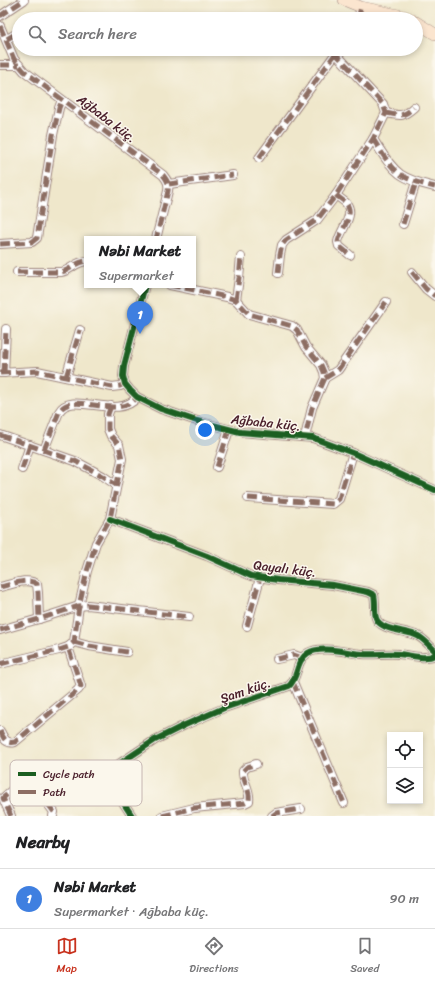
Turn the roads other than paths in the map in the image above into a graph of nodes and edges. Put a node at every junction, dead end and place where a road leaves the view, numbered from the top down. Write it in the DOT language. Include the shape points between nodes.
graph roads {
  1 [pos="24,0"];
  2 [pos="344,0"];
  3 [pos="361,7"];
  4 [pos="360,12"];
  5 [pos="385,12"];
  6 [pos="0,16"];
  7 [pos="0,26"];
  8 [pos="423,26"];
  9 [pos="435,34"];
  10 [pos="12,37"];
  11 [pos="7,40"];
  12 [pos="12,54"];
  13 [pos="13,56"];
  14 [pos="334,56"];
  15 [pos="341,56"];
  16 [pos="0,65"];
  17 [pos="19,65"];
  18 [pos="62,100"];
  19 [pos="414,107"];
  20 [pos="386,113"];
  21 [pos="373,139"];
  22 [pos="259,158"];
  23 [pos="233,175"];
  24 [pos="416,182"];
  25 [pos="169,184"];
  26 [pos="435,187"];
  27 [pos="336,195"];
  28 [pos="403,224"];
  29 [pos="157,236"];
  30 [pos="0,244"];
  31 [pos="350,255"];
  32 [pos="241,257"];
  33 [pos="84,261"];
  34 [pos="17,272"];
  35 [pos="412,272"];
  36 [pos="278,273"];
  37 [pos="143,288"];
  38 [pos="184,288"];
  39 [pos="435,296"];
  40 [pos="236,300"];
  41 [pos="386,302"];
  42 [pos="6,329"];
  43 [pos="80,330"];
  44 [pos="2,373"];
  45 [pos="66,377"];
  46 [pos="325,378"];
  47 [pos="125,384"];
  48 [pos="137,397"];
  49 [pos="111,406"];
  50 [pos="229,430"];
  51 [pos="0,435"];
  52 [pos="305,437"];
  53 [pos="30,445"];
  54 [pos="44,450"];
  55 [pos="353,453"];
  56 [pos="217,467"];
  57 [pos="22,469"];
  58 [pos="116,485"];
  59 [pos="435,490"];
  60 [pos="248,498"];
  61 [pos="110,519"];
  62 [pos="260,578"];
  63 [pos="0,587"];
  64 [pos="80,606"];
  65 [pos="190,617"];
  66 [pos="39,620"];
  67 [pos="246,626"];
  68 [pos="0,630"];
  69 [pos="71,645"];
  70 [pos="435,651"];
  71 [pos="127,652"];
  72 [pos="435,655"];
  73 [pos="302,658"];
  74 [pos="277,659"];
  75 [pos="0,664"];
  76 [pos="293,682"];
  77 [pos="0,731"];
  78 [pos="125,760"];
  79 [pos="256,764"];
  80 [pos="10,792"];
  81 [pos="344,803"];
  82 [pos="51,806"];
  83 [pos="126,806"];
  84 [pos="301,809"];
  85 [pos="292,813"];
  86 [pos="11,816"];
  87 [pos="53,816"];
  88 [pos="132,816"];
  89 [pos="162,816"];
  90 [pos="272,816"];
  1 -- 6 [label="street"];
  2 -- 3 [label="street"];
  3 -- 4 [label="street"];
  3 -- 5 [label="street"];
  7 -- 11 [label="street, Ağbaba küç."];
  8 -- 9 [label="street"];
  10 -- 11 [label="street"];
  11 -- 12 [label="street, Ağbaba küç."];
  13 -- 17 [label="street, Ağbaba küç."];
  14 -- 22 [label="street"];
  15 -- 20 [label="street" via="383,104"];
  16 -- 17 [label="street"];
  17 -- 18 [label="street, Ağbaba küç."];
  18 -- 25 [label="street, Ağbaba küç." via="163,175"];
  18 -- 30 [label="street" via="53,135 37,238 32,242"];
  19 -- 20 [label="street" via="405,115"];
  20 -- 21 [label="street"];
  21 -- 24 [label="street" via="401,175"];
  21 -- 27 [label="street"];
  23 -- 25 [label="street"];
  24 -- 26 [label="street"];
  24 -- 28 [label="street"];
  25 -- 29 [label="street"];
  27 -- 31 [label="street" via="349,209 350,214 338,242"];
  27 -- 36 [label="street" via="317,220 286,240 282,246"];
  32 -- 40 [label="street"];
  33 -- 34 [label="street" via="78,262 66,272"];
  35 -- 39 [label="street"];
  37 -- 47 [label="street" via="124,366"];
  38 -- 40 [label="street"];
  40 -- 46 [label="street" via="249,314 292,326 297,330 306,347 321,365"];
  41 -- 46 [label="street" via="338,370"];
  42 -- 44 [label="street"];
  43 -- 45 [label="street"];
  44 -- 45 [label="street" via="25,370"];
  45 -- 47 [label="street" via="112,387"];
  46 -- 52 [label="street" via="312,408"];
  47 -- 48 [label="street, Ağbaba küç."];
  48 -- 49 [label="street" via="133,403 126,406"];
  48 -- 50 [label="street, Ağbaba küç." via="172,413"];
  49 -- 54 [label="street" via="66,404 62,407"];
  49 -- 58 [label="street" via="108,429 119,445 122,459"];
  50 -- 52 [label="street, Ağbaba küç."];
  50 -- 56 [label="street"];
  51 -- 53 [label="street"];
  52 -- 55 [label="street, Ağbaba küç."];
  53 -- 54 [label="street"];
  53 -- 57 [label="street"];
  54 -- 58 [label="street" via="75,461"];
  55 -- 59 [label="street, Ağbaba küç."];
  55 -- 60 [label="street" via="339,499 333,504"];
  58 -- 61 [label="street"];
  61 -- 62 [label="street, Qayalı küç."];
  61 -- 64 [label="street" via="96,543"];
  62 -- 67 [label="street"];
  62 -- 70 [label="street, Qayalı küç." via="333,585 368,592 374,595 376,618 380,624 419,636"];
  63 -- 66 [label="street" via="27,581 37,584"];
  64 -- 65 [label="street"];
  64 -- 66 [label="street"];
  64 -- 69 [label="street"];
  66 -- 68 [label="street"];
  69 -- 71 [label="street"];
  69 -- 75 [label="street"];
  69 -- 77 [label="street" via="76,675 81,686 78,690 15,742 5,741"];
  72 -- 73 [label="street" via="427,657 318,650 309,652"];
  73 -- 74 [label="street" via="289,655"];
  73 -- 76 [label="street"];
  76 -- 78 [label="street, Şam küç." via="284,688 224,708 185,725 154,740"];
  76 -- 81 [label="street"];
  79 -- 89 [label="street" via="246,767 243,771 249,801 194,808"];
  80 -- 86 [label="street" via="3,798"];
  82 -- 87 [label="street"];
  83 -- 88 [label="street, Şam küç."];
  84 -- 85 [label="street"];
  85 -- 90 [label="street"];
}
